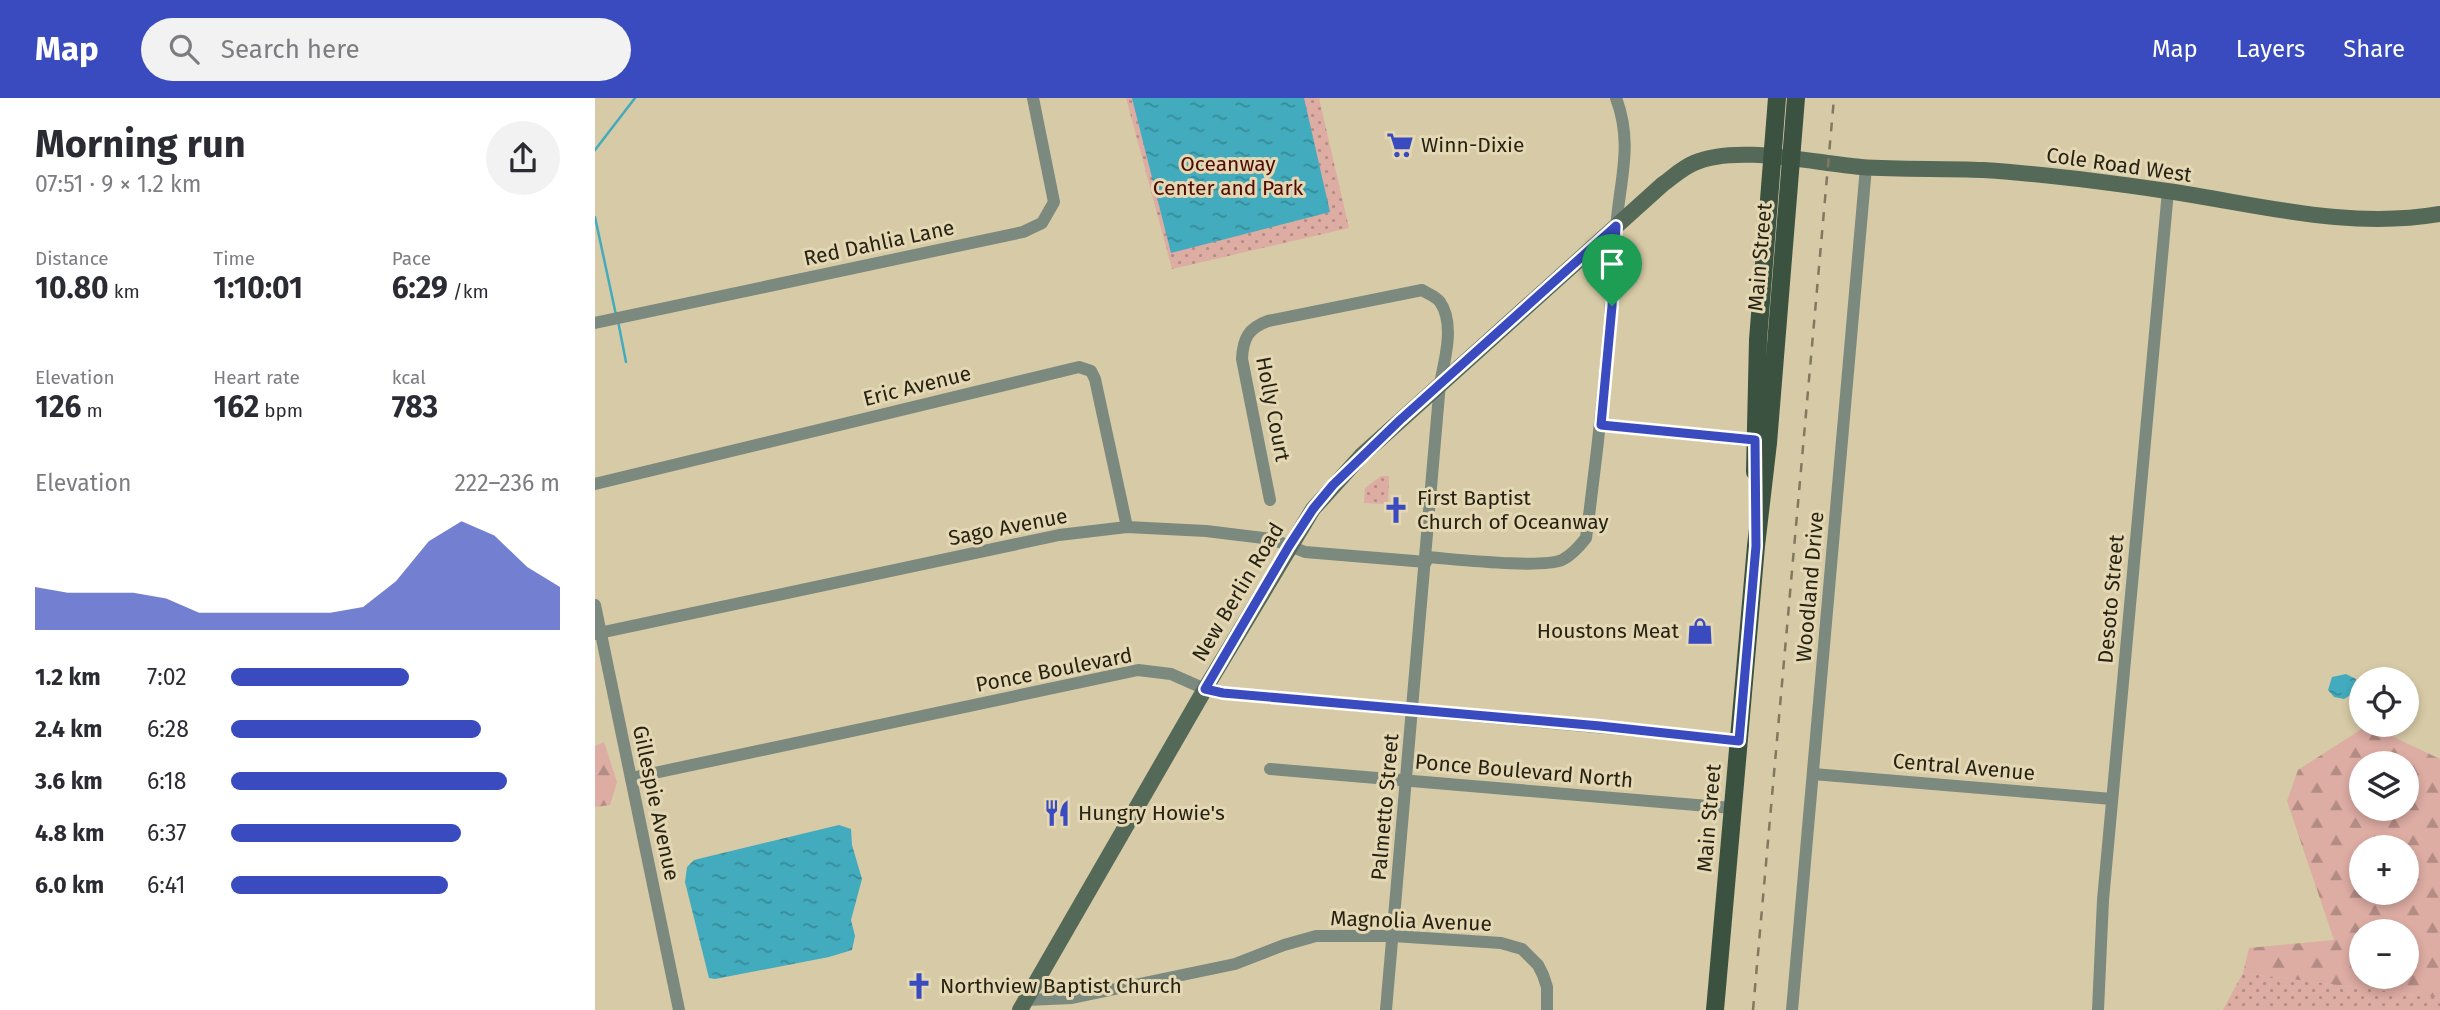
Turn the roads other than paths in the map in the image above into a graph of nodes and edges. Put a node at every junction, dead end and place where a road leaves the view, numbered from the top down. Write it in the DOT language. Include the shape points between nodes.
graph roads {
  1 [pos="1033,98"];
  2 [pos="1616,98"];
  3 [pos="1777,98"];
  4 [pos="1796,98"];
  5 [pos="1772,157"];
  6 [pos="1791,160"];
  7 [pos="1867,167"];
  8 [pos="2168,191"];
  9 [pos="2440,214"];
  10 [pos="1616,226"];
  11 [pos="1376,299"];
  12 [pos="595,323"];
  13 [pos="1440,383"];
  14 [pos="1601,425"];
  15 [pos="1755,440"];
  16 [pos="595,484"];
  17 [pos="1271,500"];
  18 [pos="1128,527"];
  19 [pos="1289,546"];
  20 [pos="1756,546"];
  21 [pos="1426,560"];
  22 [pos="595,605"];
  23 [pos="598,633"];
  24 [pos="1205,689"];
  25 [pos="1413,712"];
  26 [pos="1739,741"];
  27 [pos="1270,769"];
  28 [pos="1813,774"];
  29 [pos="631,778"];
  30 [pos="1406,780"];
  31 [pos="2112,799"];
  32 [pos="1732,808"];
  33 [pos="1393,936"];
  34 [pos="1023,1005"];
  35 [pos="679,1010"];
  36 [pos="1386,1010"];
  37 [pos="1548,1010"];
  38 [pos="1715,1010"];
  39 [pos="1792,1010"];
  40 [pos="2098,1010"];
  1 -- 12 [label="street, Red Dahlia Lane" via="1053,202 1042,223 1023,232"];
  2 -- 10 [label="street" via="1626,144"];
  3 -- 5 [label="main road, Main Street"];
  4 -- 6 [label="main road, Main Street"];
  5 -- 6 [label="street, New Berlin Road"];
  5 -- 10 [label="street, New Berlin Road" via="1742,154 1695,163 1663,184"];
  5 -- 15 [label="main road, Main Street"];
  6 -- 7 [label="street, Cole Road West"];
  6 -- 20 [label="main road, Main Street"];
  7 -- 8 [label="street, Cole Road West" via="2016,173"];
  7 -- 28 [label="street, Woodland Drive"];
  8 -- 9 [label="street, Cole Road West" via="2339,218"];
  8 -- 31 [label="street, Desoto Street"];
  10 -- 13 [label="street, New Berlin Road"];
  10 -- 14 [label="street"];
  11 -- 13 [label="street, Palmetto Street" via="1422,290 1439,299 1447,327"];
  11 -- 17 [label="street, Holly Court" via="1268,321 1257,325 1242,343"];
  13 -- 19 [label="street, New Berlin Road" via="1333,485"];
  13 -- 21 [label="street, Palmetto Street"];
  14 -- 15 [label="street"];
  14 -- 21 [label="street, Sago Avenue" via="1586,538 1576,551 1561,560 1540,563"];
  15 -- 20 [label="main road, Main Street"];
  16 -- 18 [label="street, Eric Avenue" via="1079,367 1091,371 1095,379"];
  18 -- 19 [label="street, Sago Avenue" via="1206,531 1272,539"];
  18 -- 23 [label="street, Sago Avenue" via="1059,535"];
  19 -- 21 [label="street, Sago Avenue" via="1305,552"];
  19 -- 24 [label="street, New Berlin Road"];
  20 -- 26 [label="main road, Main Street"];
  21 -- 25 [label="street, Palmetto Street"];
  22 -- 23 [label="street, Gillespie Avenue"];
  23 -- 29 [label="street, Gillespie Avenue"];
  24 -- 25 [label="street, Ponce Boulevard"];
  24 -- 29 [label="street, Ponce Boulevard" via="1171,674 1137,670"];
  24 -- 34 [label="street, New Berlin Road"];
  25 -- 26 [label="street, Ponce Boulevard"];
  25 -- 30 [label="street, Palmetto Street"];
  26 -- 32 [label="main road, Main Street"];
  27 -- 30 [label="street, Ponce Boulevard North"];
  28 -- 31 [label="street, Central Avenue"];
  28 -- 39 [label="street, Woodland Drive"];
  29 -- 35 [label="street, Gillespie Avenue"];
  30 -- 32 [label="street, Ponce Boulevard North"];
  30 -- 33 [label="street, Palmetto Street"];
  31 -- 40 [label="street, Desoto Street"];
  32 -- 38 [label="main road, Main Street"];
  33 -- 34 [label="street, Magnolia Avenue" via="1316,936 1235,964"];
  33 -- 36 [label="street, Palmetto Street"];
  33 -- 37 [label="street, Magnolia Avenue" via="1501,943 1522,949 1543,975"];
}
